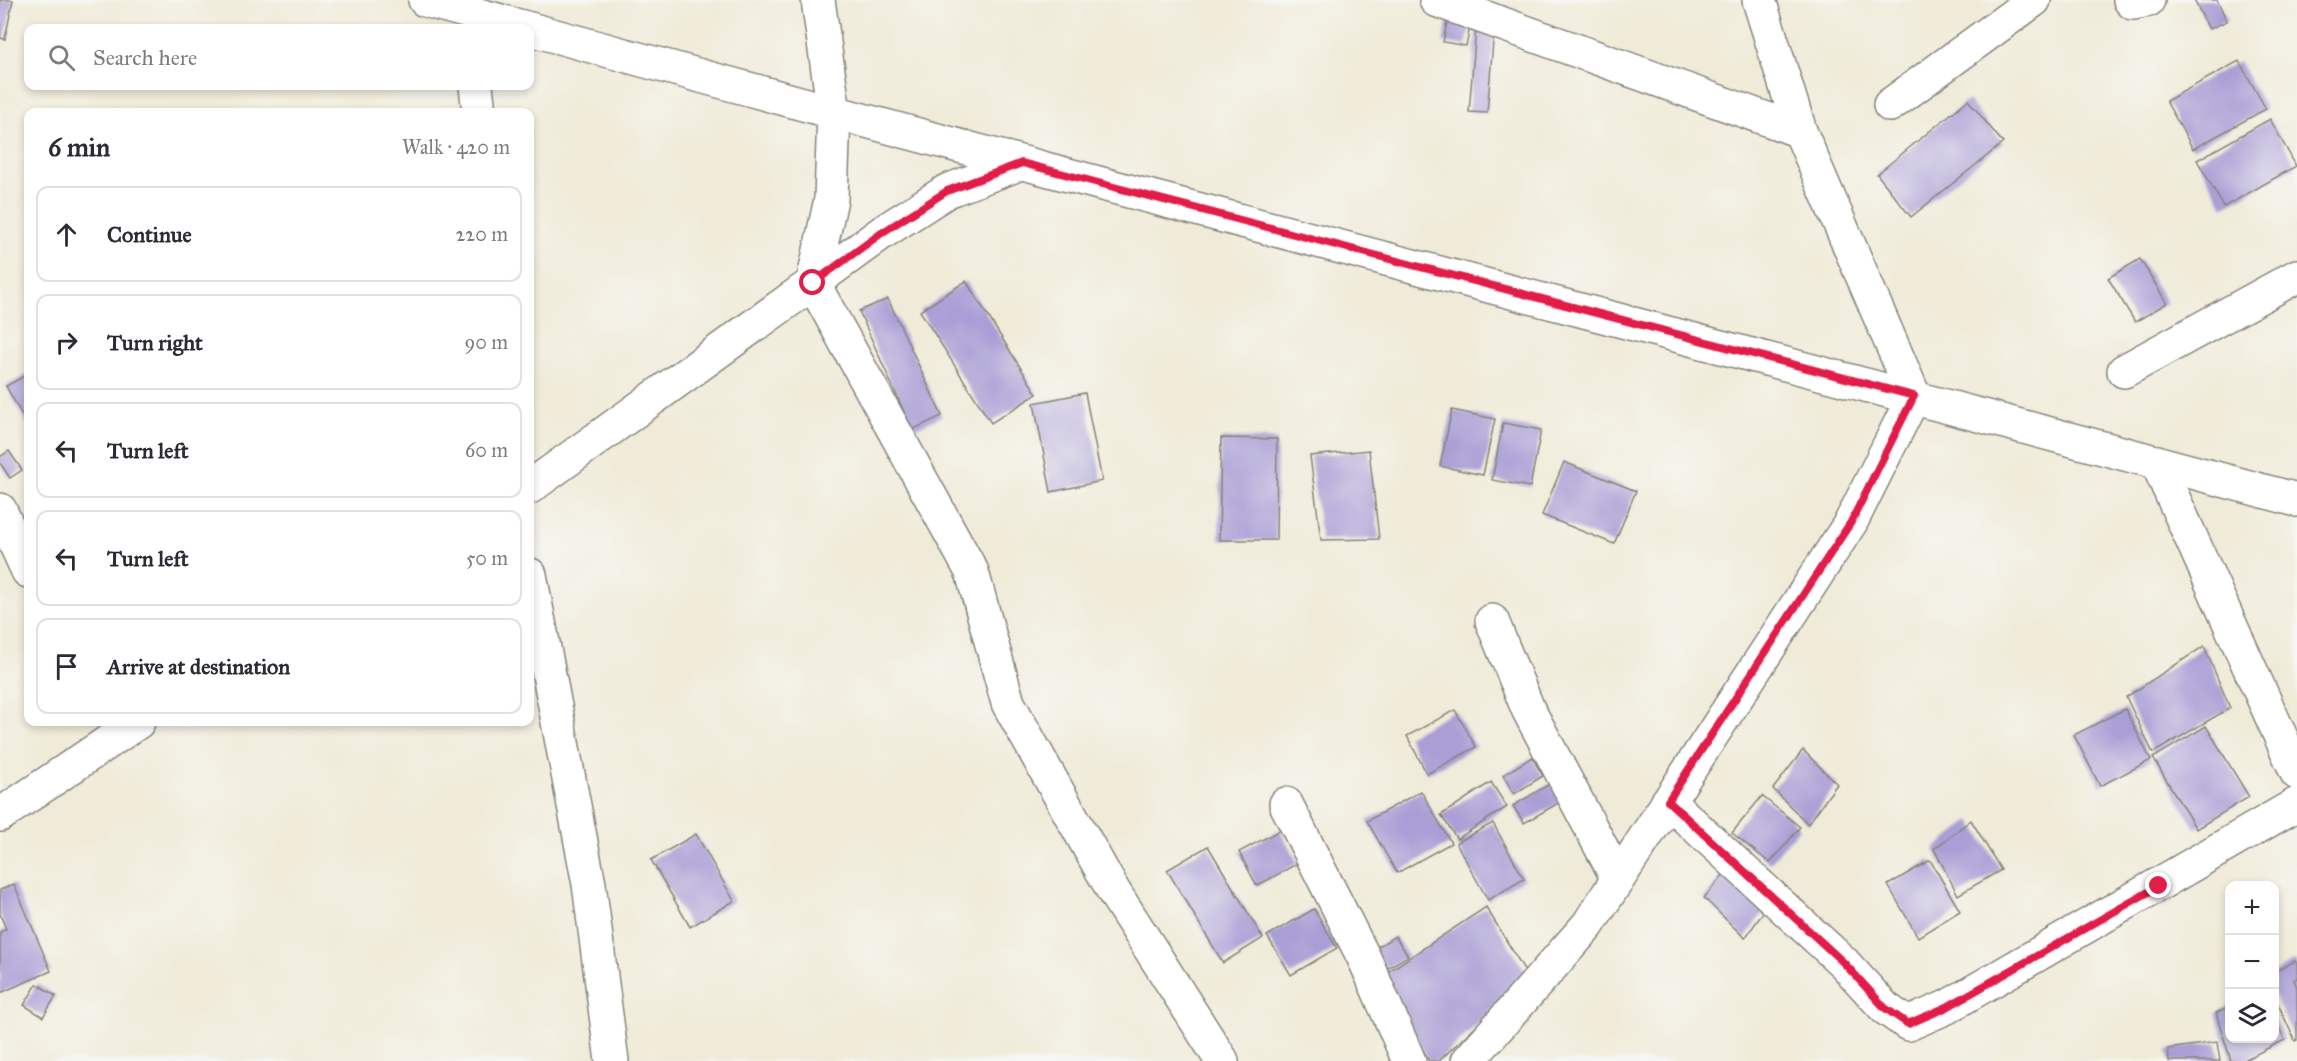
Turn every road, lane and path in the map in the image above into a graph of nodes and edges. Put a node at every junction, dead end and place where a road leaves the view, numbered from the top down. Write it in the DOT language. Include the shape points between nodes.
graph roads {
  1 [pos="425,0"];
  2 [pos="818,0"];
  3 [pos="1436,0"];
  4 [pos="1759,0"];
  5 [pos="2034,0"];
  6 [pos="2130,0"];
  7 [pos="2148,0"];
  8 [pos="469,14"];
  9 [pos="508,24"];
  10 [pos="534,31"];
  11 [pos="476,90"];
  12 [pos="1890,105"];
  13 [pos="479,108"];
  14 [pos="834,114"];
  15 [pos="1800,131"];
  16 [pos="1022,163"];
  17 [pos="2297,276"];
  18 [pos="813,283"];
  19 [pos="2124,371"];
  20 [pos="1914,396"];
  21 [pos="2157,462"];
  22 [pos="534,484"];
  23 [pos="2297,500"];
  24 [pos="0,510"];
  25 [pos="24,562"];
  26 [pos="534,596"];
  27 [pos="1492,621"];
  28 [pos="123,726"];
  29 [pos="2297,773"];
  30 [pos="1668,801"];
  31 [pos="1286,804"];
  32 [pos="2297,804"];
  33 [pos="0,815"];
  34 [pos="1618,879"];
  35 [pos="612,1061"];
  36 [pos="1222,1061"];
  37 [pos="1409,1061"];
  38 [pos="1468,1061"];
  1 -- 8 [label="street"];
  2 -- 14 [label="street"];
  3 -- 15 [label="street"];
  4 -- 15 [label="street"];
  5 -- 12 [label="street"];
  6 -- 7 [label="street"];
  8 -- 9 [label="street"];
  10 -- 14 [label="street"];
  11 -- 13 [label="street"];
  14 -- 16 [label="street"];
  14 -- 18 [label="street" via="831,199"];
  15 -- 20 [label="street"];
  16 -- 18 [label="street" via="947,191"];
  16 -- 20 [label="street"];
  17 -- 19 [label="street"];
  18 -- 22 [label="street"];
  18 -- 36 [label="street" via="972,572 1008,703 1114,892"];
  20 -- 21 [label="street"];
  20 -- 30 [label="street" via="1851,522"];
  21 -- 23 [label="street"];
  21 -- 29 [label="street"];
  24 -- 25 [label="street"];
  26 -- 35 [label="street" via="589,884"];
  27 -- 34 [label="street" via="1528,709"];
  28 -- 33 [label="street"];
  30 -- 32 [label="street" via="1844,963 1885,1008 1908,1024 1957,1002"];
  30 -- 34 [label="street"];
  31 -- 37 [label="street" via="1365,960"];
  34 -- 38 [label="street" via="1588,925"];
}
